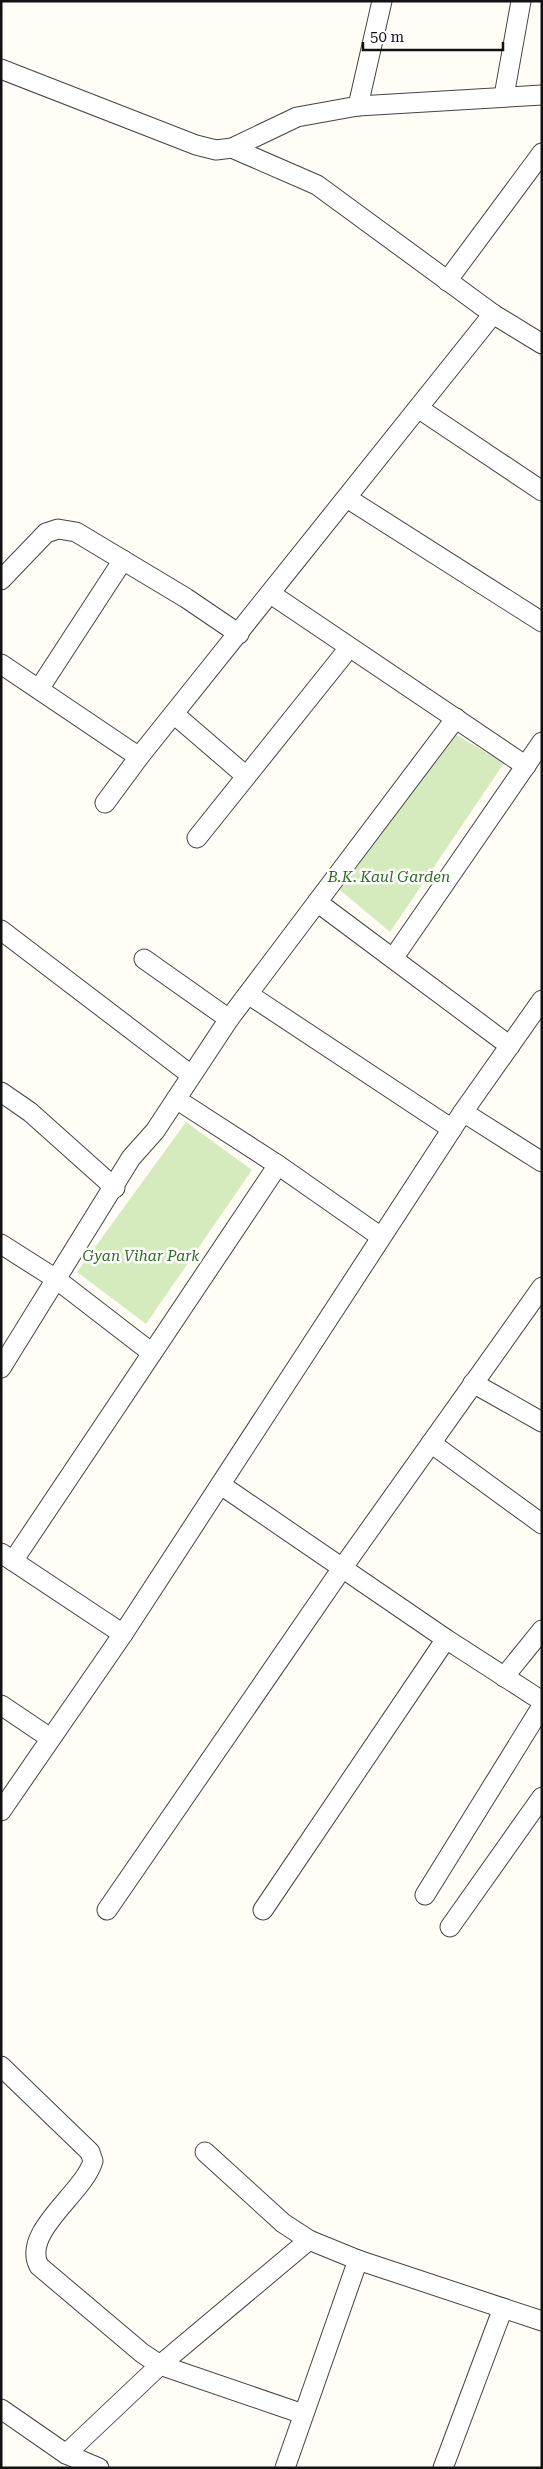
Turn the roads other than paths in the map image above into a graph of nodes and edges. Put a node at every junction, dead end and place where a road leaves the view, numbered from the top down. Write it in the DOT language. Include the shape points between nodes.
graph roads {
  1 [pos="382,1"];
  2 [pos="521,1"];
  3 [pos="1,69"];
  4 [pos="504,96"];
  5 [pos="542,96"];
  6 [pos="358,106"];
  7 [pos="232,148"];
  8 [pos="542,153"];
  9 [pos="447,281"];
  10 [pos="493,314"];
  11 [pos="542,344"];
  12 [pos="418,408"];
  13 [pos="542,491"];
  14 [pos="347,498"];
  15 [pos="123,560"];
  16 [pos="1,580"];
  17 [pos="271,594"];
  18 [pos="542,622"];
  19 [pos="239,634"];
  20 [pos="349,648"];
  21 [pos="1,664"];
  22 [pos="39,689"];
  23 [pos="174,714"];
  24 [pos="456,718"];
  25 [pos="542,742"];
  26 [pos="139,757"];
  27 [pos="526,766"];
  28 [pos="246,776"];
  29 [pos="105,803"];
  30 [pos="197,838"];
  31 [pos="317,902"];
  32 [pos="1,930"];
  33 [pos="394,957"];
  34 [pos="144,958"];
  35 [pos="248,994"];
  36 [pos="542,1000"];
  37 [pos="229,1019"];
  38 [pos="510,1046"];
  39 [pos="191,1075"];
  40 [pos="1,1092"];
  41 [pos="176,1100"];
  42 [pos="463,1112"];
  43 [pos="452,1130"];
  44 [pos="542,1162"];
  45 [pos="278,1165"];
  46 [pos="115,1188"];
  47 [pos="381,1237"];
  48 [pos="1,1244"];
  49 [pos="56,1279"];
  50 [pos="540,1294"];
  51 [pos="152,1354"];
  52 [pos="1,1368"];
  53 [pos="473,1384"];
  54 [pos="542,1422"];
  55 [pos="431,1444"];
  56 [pos="221,1485"];
  57 [pos="542,1524"];
  58 [pos="7,1557"];
  59 [pos="343,1567"];
  60 [pos="542,1630"];
  61 [pos="123,1634"];
  62 [pos="446,1639"];
  63 [pos="504,1677"];
  64 [pos="542,1701"];
  65 [pos="1,1705"];
  66 [pos="542,1706"];
  67 [pos="50,1738"];
  68 [pos="542,1797"];
  69 [pos="1,1810"];
  70 [pos="425,1895"];
  71 [pos="107,1910"];
  72 [pos="263,1910"];
  73 [pos="450,1927"];
  74 [pos="1,2066"];
  75 [pos="205,2152"];
  76 [pos="309,2240"];
  77 [pos="358,2260"];
  78 [pos="503,2308"];
  79 [pos="542,2322"];
  80 [pos="160,2365"];
  81 [pos="1,2409"];
  82 [pos="303,2414"];
  83 [pos="66,2454"];
  84 [pos="99,2468"];
  85 [pos="285,2468"];
  86 [pos="443,2468"];
  1 -- 6 [label="street"];
  2 -- 4 [label="street"];
  3 -- 7 [label="street" via="196,145 216,150"];
  4 -- 5 [label="street"];
  4 -- 6 [label="street"];
  6 -- 7 [label="street" via="297,117"];
  7 -- 9 [label="street" via="317,185"];
  8 -- 9 [label="street"];
  9 -- 10 [label="street"];
  10 -- 11 [label="street"];
  10 -- 12 [label="street"];
  12 -- 13 [label="street"];
  12 -- 14 [label="street"];
  14 -- 17 [label="street"];
  14 -- 18 [label="street"];
  15 -- 16 [label="street" via="76,532 58,529 35,542"];
  15 -- 19 [label="street"];
  15 -- 22 [label="street"];
  17 -- 19 [label="street"];
  17 -- 20 [label="street"];
  19 -- 23 [label="street"];
  20 -- 24 [label="street"];
  20 -- 28 [label="street"];
  21 -- 22 [label="street"];
  22 -- 26 [label="street"];
  23 -- 26 [label="street"];
  23 -- 28 [label="street"];
  24 -- 27 [label="street"];
  24 -- 31 [label="street"];
  25 -- 27 [label="street"];
  26 -- 29 [label="street"];
  27 -- 33 [label="street"];
  28 -- 30 [label="street"];
  31 -- 33 [label="street"];
  31 -- 35 [label="street"];
  32 -- 39 [label="street"];
  33 -- 38 [label="street"];
  34 -- 37 [label="street"];
  35 -- 37 [label="street"];
  35 -- 43 [label="street"];
  36 -- 38 [label="street"];
  37 -- 39 [label="street"];
  38 -- 42 [label="street"];
  39 -- 41 [label="street"];
  40 -- 46 [label="street" via="30,1112"];
  41 -- 45 [label="street"];
  41 -- 46 [label="street" via="132,1158"];
  42 -- 43 [label="street"];
  42 -- 44 [label="street"];
  43 -- 47 [label="street"];
  45 -- 47 [label="street"];
  45 -- 51 [label="street"];
  46 -- 49 [label="street"];
  47 -- 56 [label="street"];
  48 -- 49 [label="street"];
  49 -- 51 [label="street"];
  49 -- 52 [label="street"];
  50 -- 53 [label="street"];
  51 -- 58 [label="street"];
  53 -- 54 [label="street"];
  53 -- 55 [label="street"];
  55 -- 57 [label="street"];
  55 -- 59 [label="street"];
  56 -- 59 [label="street"];
  56 -- 61 [label="street"];
  58 -- 61 [label="street"];
  59 -- 62 [label="street"];
  59 -- 71 [label="street"];
  60 -- 63 [label="street"];
  61 -- 67 [label="street"];
  62 -- 63 [label="street"];
  62 -- 72 [label="street"];
  63 -- 64 [label="street"];
  65 -- 67 [label="street"];
  66 -- 70 [label="street"];
  67 -- 69 [label="street"];
  68 -- 73 [label="street"];
  74 -- 80 [label="street" via="90,2152 93,2161 85,2178 42,2231 36,2244 35,2258 39,2266"];
  75 -- 76 [label="street" via="283,2223"];
  76 -- 77 [label="street"];
  76 -- 80 [label="street"];
  77 -- 78 [label="street"];
  77 -- 82 [label="street"];
  78 -- 79 [label="street"];
  78 -- 86 [label="street"];
  80 -- 82 [label="street"];
  80 -- 83 [label="street"];
  81 -- 83 [label="street"];
  82 -- 85 [label="street"];
  83 -- 84 [label="street"];
}
